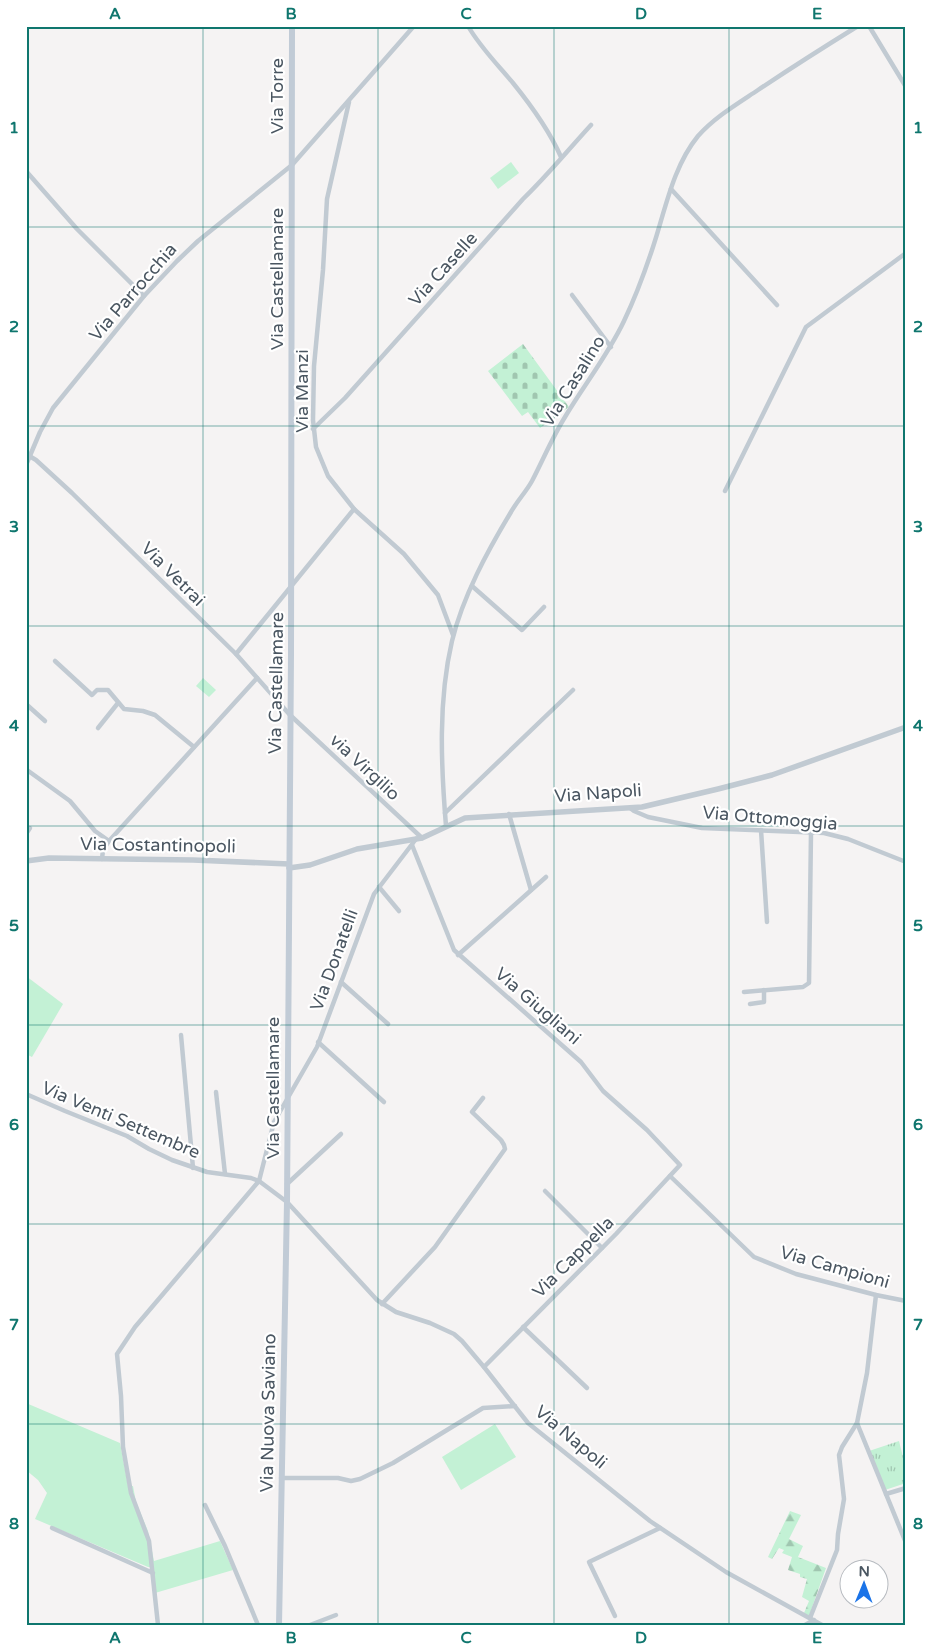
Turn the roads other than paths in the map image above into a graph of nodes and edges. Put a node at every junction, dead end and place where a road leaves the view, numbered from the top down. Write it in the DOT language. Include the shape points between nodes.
graph roads {
  1 [pos="292,26"];
  2 [pos="414,26"];
  3 [pos="468,26"];
  4 [pos="858,26"];
  5 [pos="869,26"];
  6 [pos="906,87"];
  7 [pos="349,101"];
  8 [pos="591,124"];
  9 [pos="561,158"];
  10 [pos="292,165"];
  11 [pos="26,171"];
  12 [pos="671,189"];
  13 [pos="906,253"];
  14 [pos="572,295"];
  15 [pos="144,296"];
  16 [pos="777,305"];
  17 [pos="610,347"];
  18 [pos="313,429"];
  19 [pos="28,457"];
  20 [pos="26,465"];
  21 [pos="725,491"];
  22 [pos="354,509"];
  23 [pos="292,585"];
  24 [pos="472,586"];
  25 [pos="544,607"];
  26 [pos="453,637"];
  27 [pos="236,654"];
  28 [pos="55,660"];
  29 [pos="257,678"];
  30 [pos="573,690"];
  31 [pos="118,703"];
  32 [pos="26,704"];
  33 [pos="290,715"];
  34 [pos="45,720"];
  35 [pos="906,727"];
  36 [pos="98,728"];
  37 [pos="194,747"];
  38 [pos="27,770"];
  39 [pos="630,808"];
  40 [pos="445,814"];
  41 [pos="509,814"];
  42 [pos="446,826"];
  43 [pos="30,828"];
  44 [pos="761,830"];
  45 [pos="811,832"];
  46 [pos="26,834"];
  47 [pos="109,840"];
  48 [pos="417,841"];
  49 [pos="102,859"];
  50 [pos="26,861"];
  51 [pos="906,862"];
  52 [pos="289,866"];
  53 [pos="546,877"];
  54 [pos="379,887"];
  55 [pos="531,890"];
  56 [pos="399,911"];
  57 [pos="767,922"];
  58 [pos="458,955"];
  59 [pos="341,982"];
  60 [pos="764,990"];
  61 [pos="744,992"];
  62 [pos="750,1004"];
  63 [pos="388,1024"];
  64 [pos="181,1035"];
  65 [pos="318,1042"];
  66 [pos="216,1092"];
  67 [pos="26,1094"];
  68 [pos="288,1097"];
  69 [pos="483,1098"];
  70 [pos="384,1102"];
  71 [pos="340,1134"];
  72 [pos="680,1165"];
  73 [pos="193,1168"];
  74 [pos="225,1174"];
  75 [pos="670,1176"];
  76 [pos="258,1181"];
  77 [pos="287,1184"];
  78 [pos="545,1191"];
  79 [pos="286,1202"];
  80 [pos="602,1248"];
  81 [pos="876,1295"];
  82 [pos="906,1300"];
  83 [pos="382,1304"];
  84 [pos="524,1327"];
  85 [pos="484,1367"];
  86 [pos="587,1388"];
  87 [pos="515,1406"];
  88 [pos="857,1423"];
  89 [pos="281,1478"];
  90 [pos="906,1488"];
  91 [pos="886,1494"];
  92 [pos="205,1505"];
  93 [pos="52,1528"];
  94 [pos="660,1528"];
  95 [pos="906,1543"];
  96 [pos="154,1573"];
  97 [pos="336,1615"];
  98 [pos="615,1616"];
  99 [pos="812,1619"];
  100 [pos="158,1625"];
  101 [pos="258,1625"];
  102 [pos="279,1625"];
  103 [pos="310,1625"];
  104 [pos="805,1625"];
  105 [pos="822,1625"];
  1 -- 10 [label="main road, Via Torre"];
  2 -- 7 [label="street, Via Parrocchia"];
  3 -- 9 [label="street" via="532,109"];
  4 -- 12 [label="street, Via Casalino" via="712,122 680,165"];
  5 -- 6 [label="street"];
  7 -- 10 [label="street, Via Parrocchia"];
  7 -- 18 [label="street, Via Manzi" via="327,199 314,366"];
  8 -- 9 [label="street, Via Caselle"];
  9 -- 18 [label="street, Via Caselle" via="359,383"];
  10 -- 15 [label="street, Via Parrocchia" via="198,241"];
  10 -- 23 [label="main road, Via Castellamare"];
  11 -- 15 [label="street" via="77,229"];
  12 -- 16 [label="street"];
  12 -- 17 [label="street, Via Casalino" via="634,299"];
  13 -- 21 [label="street" via="806,327"];
  14 -- 17 [label="street"];
  15 -- 19 [label="street, Via Parrocchia" via="53,408"];
  17 -- 24 [label="street, Via Casalino" via="565,416"];
  18 -- 22 [label="street, Via Manzi" via="316,447 328,476"];
  19 -- 20 [label="street, Via Parrocchia"];
  19 -- 27 [label="street, Via Vetrai" via="36,460 72,493"];
  22 -- 23 [label="street"];
  22 -- 26 [label="street, Via Manzi" via="404,554 438,595"];
  23 -- 27 [label="street"];
  23 -- 33 [label="main road, Via Castellamare"];
  24 -- 25 [label="street" via="522,630"];
  24 -- 26 [label="street, Via Casalino"];
  26 -- 40 [label="street, Via Casalino" via="444,703"];
  27 -- 29 [label="street, Via Vetrai"];
  28 -- 31 [label="street" via="92,695 97,690 108,690"];
  29 -- 33 [label="street, Via Vetrai"];
  29 -- 37 [label="street"];
  30 -- 40 [label="street"];
  31 -- 36 [label="street"];
  31 -- 37 [label="street" via="124,709 155,715"];
  32 -- 34 [label="street"];
  33 -- 48 [label="street, via Virgilio"];
  33 -- 52 [label="main road, Via Castellamare"];
  35 -- 39 [label="street, Via Napoli" via="754,780"];
  37 -- 47 [label="street"];
  38 -- 47 [label="street" via="70,801 95,831"];
  39 -- 41 [label="street, Via Napoli"];
  39 -- 44 [label="street, Via Ottomoggia" via="648,817 702,828"];
  40 -- 42 [label="street, Via Casalino"];
  41 -- 42 [label="street, Via Napoli" via="465,818"];
  41 -- 55 [label="street"];
  42 -- 48 [label="street, Via Napoli"];
  43 -- 46 [label="street"];
  44 -- 45 [label="street, Via Ottomoggia"];
  44 -- 57 [label="street"];
  45 -- 51 [label="street, Via Ottomoggia" via="843,838"];
  45 -- 60 [label="street" via="809,984"];
  47 -- 49 [label="street"];
  48 -- 52 [label="street, Via Napoli" via="357,849 310,865"];
  48 -- 54 [label="street, Via Donatelli"];
  48 -- 58 [label="street, Via Giugliani"];
  49 -- 50 [label="street, Via Costantinopoli"];
  49 -- 52 [label="street, Via Costantinopoli"];
  52 -- 68 [label="main road, Via Castellamare"];
  53 -- 55 [label="street"];
  54 -- 56 [label="street"];
  54 -- 59 [label="street, Via Donatelli"];
  55 -- 58 [label="street"];
  58 -- 72 [label="street, Via Giugliani" via="581,1062 603,1090"];
  59 -- 63 [label="street"];
  59 -- 65 [label="street, Via Donatelli"];
  60 -- 61 [label="street"];
  60 -- 62 [label="street" via="764,1002"];
  64 -- 73 [label="street"];
  65 -- 68 [label="street, Via Donatelli"];
  65 -- 70 [label="street"];
  66 -- 74 [label="street"];
  67 -- 73 [label="street, Via Venti Settembre" via="109,1128 149,1150"];
  68 -- 76 [label="street, Via Donatelli" via="274,1122"];
  68 -- 77 [label="main road, Via Castellamare"];
  69 -- 83 [label="street" via="472,1112 502,1140 505,1149 435,1247"];
  71 -- 77 [label="street"];
  72 -- 75 [label="street, Via Cappella"];
  73 -- 74 [label="street, Via Venti Settembre"];
  74 -- 76 [label="street, Via Venti Settembre"];
  75 -- 80 [label="street, Via Cappella"];
  75 -- 81 [label="street, Via Campioni" via="754,1256 796,1274"];
  76 -- 79 [label="street, Via Venti Settembre"];
  76 -- 96 [label="street" via="117,1354 122,1439 131,1493 148,1536"];
  77 -- 79 [label="main road, Via Castellamare"];
  78 -- 80 [label="street"];
  79 -- 83 [label="street, Via Napoli"];
  79 -- 89 [label="main road, Via Nuova Saviano"];
  80 -- 84 [label="street, Via Cappella"];
  81 -- 82 [label="street, Via Campioni"];
  81 -- 88 [label="street" via="867,1373"];
  83 -- 85 [label="street, Via Napoli" via="454,1334"];
  84 -- 85 [label="street, Via Cappella"];
  84 -- 86 [label="street"];
  85 -- 87 [label="street, Via Napoli"];
  87 -- 89 [label="street" via="483,1408 360,1479"];
  87 -- 94 [label="street, Via Napoli" via="528,1423"];
  88 -- 91 [label="street"];
  88 -- 99 [label="street" via="839,1455 844,1499 837,1550"];
  89 -- 102 [label="main road, Via Nuova Saviano"];
  90 -- 91 [label="street"];
  91 -- 95 [label="street"];
  92 -- 101 [label="street"];
  93 -- 96 [label="street"];
  94 -- 98 [label="street" via="590,1562"];
  94 -- 99 [label="street, Via Napoli" via="726,1572"];
  96 -- 100 [label="street"];
  97 -- 103 [label="street"];
  99 -- 104 [label="street"];
  99 -- 105 [label="street, Via Napoli"];
}
